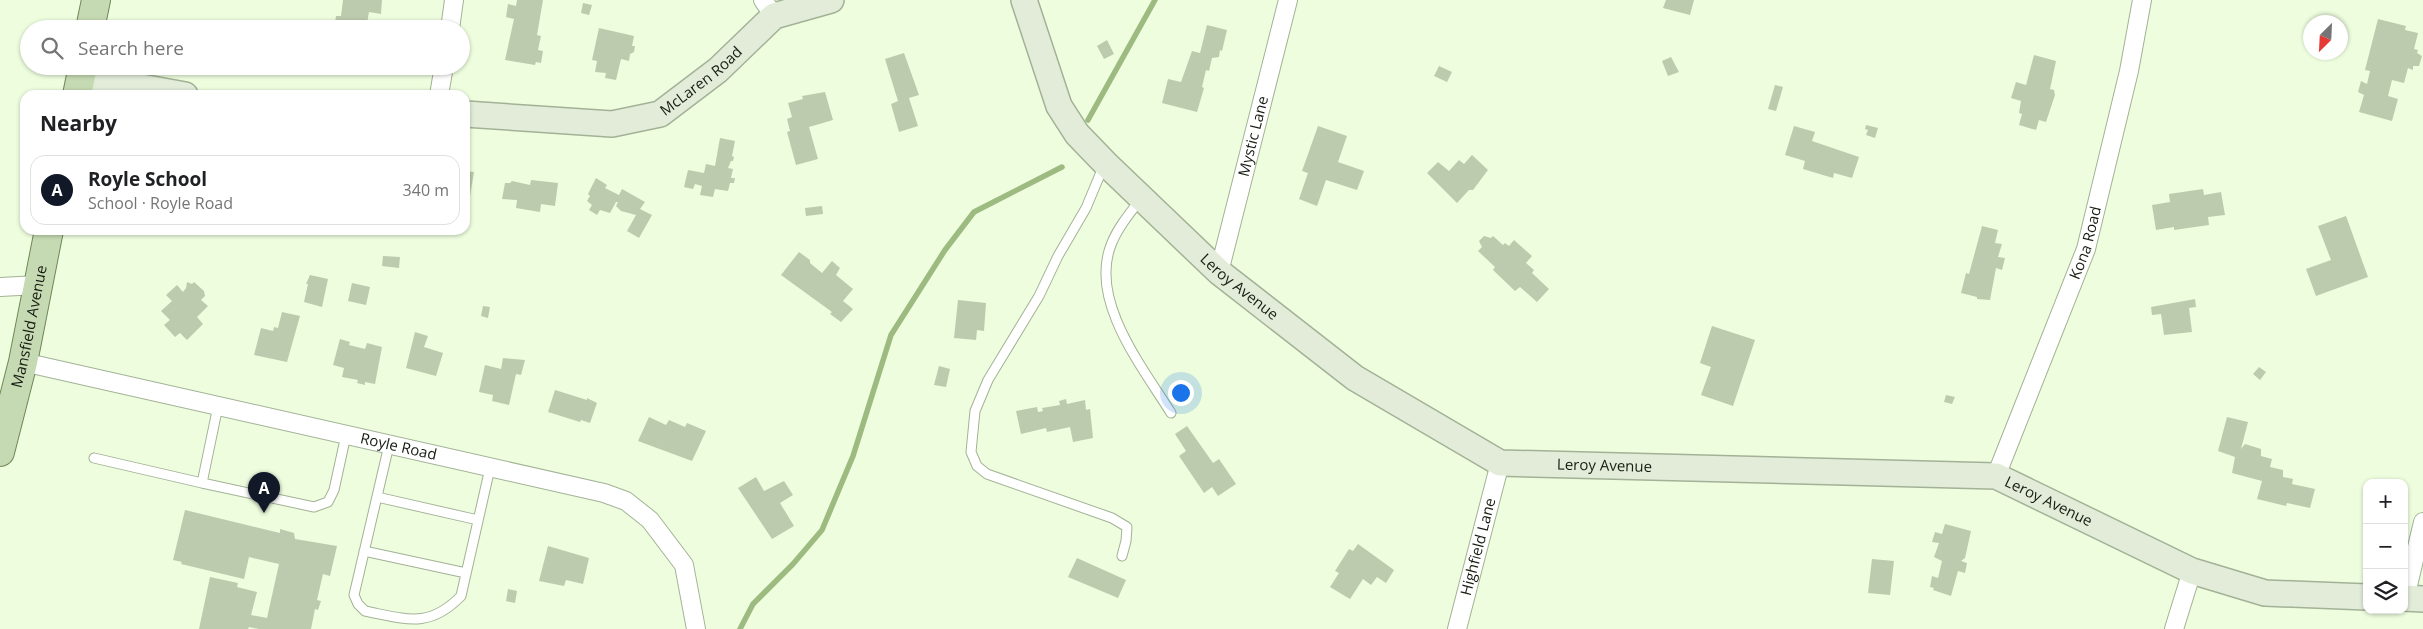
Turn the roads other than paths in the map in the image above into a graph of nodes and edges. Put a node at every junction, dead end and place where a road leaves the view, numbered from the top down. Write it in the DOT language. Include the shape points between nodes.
graph roads {
  1 [pos="96,0"];
  2 [pos="454,0"];
  3 [pos="831,0"];
  4 [pos="1024,0"];
  5 [pos="1288,0"];
  6 [pos="2142,0"];
  7 [pos="769,8"];
  8 [pos="92,20"];
  9 [pos="451,20"];
  10 [pos="442,75"];
  11 [pos="80,79"];
  12 [pos="152,90"];
  13 [pos="440,90"];
  14 [pos="470,114"];
  15 [pos="1105,163"];
  16 [pos="1141,198"];
  17 [pos="48,235"];
  18 [pos="1219,272"];
  19 [pos="38,285"];
  20 [pos="0,287"];
  21 [pos="23,362"];
  22 [pos="218,406"];
  23 [pos="1171,413"];
  24 [pos="346,435"];
  25 [pos="389,445"];
  26 [pos="0,452"];
  27 [pos="94,458"];
  28 [pos="1500,463"];
  29 [pos="490,468"];
  30 [pos="1996,476"];
  31 [pos="202,483"];
  32 [pos="377,497"];
  33 [pos="478,520"];
  34 [pos="2423,522"];
  35 [pos="364,551"];
  36 [pos="1122,556"];
  37 [pos="2192,572"];
  38 [pos="466,573"];
  39 [pos="2408,582"];
  40 [pos="2363,597"];
  41 [pos="2408,598"];
  42 [pos="2423,599"];
  43 [pos="696,629"];
  44 [pos="1457,629"];
  45 [pos="2174,629"];
  1 -- 8 [label="main road"];
  2 -- 9 [label="street"];
  3 -- 7 [label="street, McLaren Road"];
  4 -- 15 [label="street, Leroy Avenue" via="1059,106 1078,134"];
  5 -- 18 [label="street, Mystic Lane"];
  6 -- 30 [label="street, Kona Road" via="2129,71 2086,249"];
  7 -- 14 [label="street, McLaren Road" via="718,70 660,114 612,124"];
  10 -- 13 [label="street"];
  11 -- 12 [label="street"];
  15 -- 16 [label="street, Leroy Avenue"];
  15 -- 36 [label="lane" via="1086,208 1035,304 988,380 975,411 971,452 977,466 987,474 1112,518 1127,527"];
  16 -- 18 [label="street, Leroy Avenue"];
  16 -- 23 [label="lane" via="1110,247 1106,285 1124,336"];
  17 -- 19 [label="main road, Mansfield Avenue"];
  18 -- 28 [label="street, Leroy Avenue" via="1356,378"];
  19 -- 20 [label="street"];
  19 -- 21 [label="main road, Mansfield Avenue"];
  21 -- 22 [label="street, Royle Road"];
  21 -- 26 [label="main road, Mansfield Avenue"];
  22 -- 24 [label="street, Royle Road"];
  22 -- 31 [label="lane"];
  24 -- 25 [label="street, Royle Road"];
  24 -- 31 [label="lane" via="334,490 328,502 314,507"];
  25 -- 29 [label="street, Royle Road"];
  25 -- 32 [label="lane"];
  27 -- 31 [label="lane"];
  28 -- 30 [label="street, Leroy Avenue"];
  28 -- 44 [label="street, Highfield Lane"];
  29 -- 33 [label="lane"];
  29 -- 43 [label="street, Royle Road" via="604,494 626,501 641,511 684,565"];
  30 -- 37 [label="street, Leroy Avenue"];
  32 -- 33 [label="lane"];
  32 -- 35 [label="lane"];
  33 -- 38 [label="lane"];
  34 -- 39 [label="street"];
  35 -- 38 [label="lane"];
  35 -- 38 [label="lane" via="354,594 365,611 419,622 434,618 449,610 461,596"];
  37 -- 40 [label="street, Leroy Avenue" via="2265,593"];
  37 -- 45 [label="street"];
  41 -- 42 [label="street"];
}
